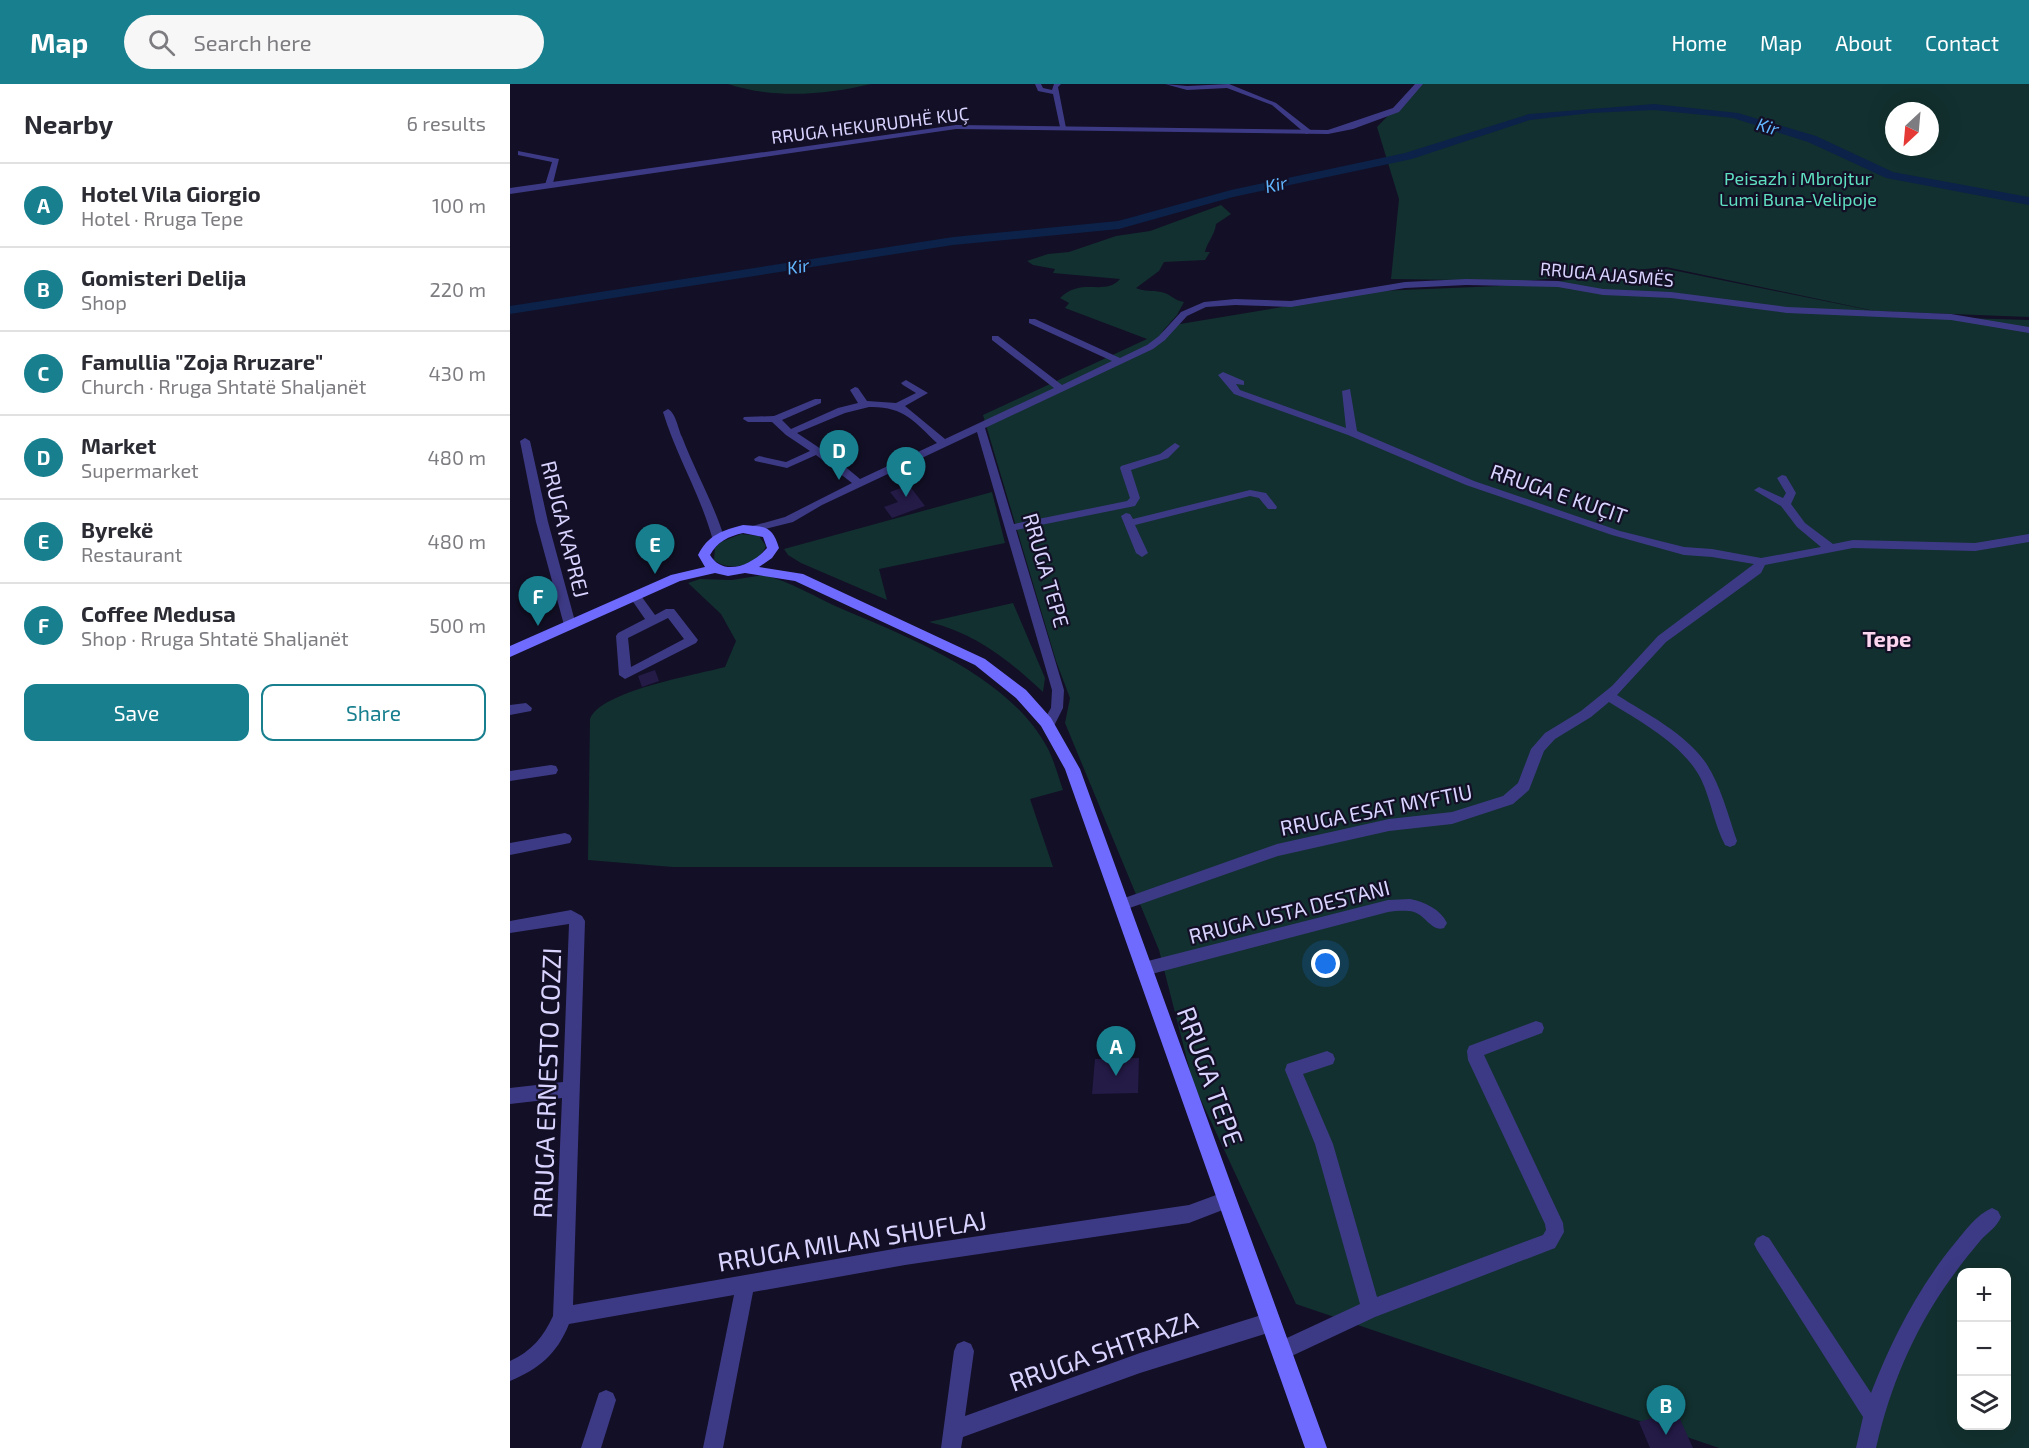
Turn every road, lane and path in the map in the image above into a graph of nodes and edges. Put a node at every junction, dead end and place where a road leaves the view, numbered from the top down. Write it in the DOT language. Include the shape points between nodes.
graph roads {
  1 [pos="1038,84"];
  2 [pos="1168,84"];
  3 [pos="1419,84"];
  4 [pos="1229,85"];
  5 [pos="1252,87"];
  6 [pos="1057,88"];
  7 [pos="1274,105"];
  8 [pos="1064,127"];
  9 [pos="1309,132"];
  10 [pos="522,153"];
  11 [pos="549,185"];
  12 [pos="510,191"];
  13 [pos="1032,321"];
  14 [pos="2029,330"];
  15 [pos="995,338"];
  16 [pos="1120,361"];
  17 [pos="906,383"];
  18 [pos="1241,383"];
  19 [pos="1061,388"];
  20 [pos="855,390"];
  21 [pos="1347,391"];
  22 [pos="808,392"];
  23 [pos="818,401"];
  24 [pos="864,404"];
  25 [pos="898,406"];
  26 [pos="668,412"];
  27 [pos="832,414"];
  28 [pos="748,419"];
  29 [pos="775,419"];
  30 [pos="980,427"];
  31 [pos="790,433"];
  32 [pos="1352,433"];
  33 [pos="525,441"];
  34 [pos="944,444"];
  35 [pos="1175,446"];
  36 [pos="815,452"];
  37 [pos="759,459"];
  38 [pos="1782,478"];
  39 [pos="859,484"];
  40 [pos="1759,490"];
  41 [pos="1785,504"];
  42 [pos="1121,507"];
  43 [pos="1272,507"];
  44 [pos="789,520"];
  45 [pos="1130,523"];
  46 [pos="1011,528"];
  47 [pos="753,529"];
  48 [pos="718,537"];
  49 [pos="2029,538"];
  50 [pos="773,544"];
  51 [pos="1829,548"];
  52 [pos="1143,553"];
  53 [pos="704,555"];
  54 [pos="1761,562"];
  55 [pos="746,568"];
  56 [pos="717,569"];
  57 [pos="789,574"];
  58 [pos="676,578"];
  59 [pos="635,596"];
  60 [pos="653,621"];
  61 [pos="570,625"];
  62 [pos="510,652"];
  63 [pos="1609,696"];
  64 [pos="526,708"];
  65 [pos="510,710"];
  66 [pos="1048,725"];
  67 [pos="551,770"];
  68 [pos="510,776"];
  69 [pos="565,839"];
  70 [pos="1730,841"];
  71 [pos="510,849"];
  72 [pos="1121,905"];
  73 [pos="1439,923"];
  74 [pos="510,927"];
  75 [pos="1144,969"];
  76 [pos="1536,1028"];
  77 [pos="1327,1059"];
  78 [pos="571,1089"];
  79 [pos="510,1096"];
  80 [pos="1227,1200"];
  81 [pos="1992,1217"];
  82 [pos="1762,1244"];
  83 [pos="745,1285"];
  84 [pos="1371,1309"];
  85 [pos="562,1316"];
  86 [pos="1271,1322"];
  87 [pos="964,1351"];
  88 [pos="1281,1352"];
  89 [pos="510,1371"];
  90 [pos="606,1400"];
  91 [pos="1873,1414"];
  92 [pos="952,1439"];
  93 [pos="591,1448"];
  94 [pos="713,1448"];
  95 [pos="1316,1448"];
  96 [pos="1866,1448"];
  1 -- 6 [label="street" via="1040,90"];
  2 -- 4 [label="street" via="1187,88"];
  3 -- 9 [label="street, RRUGA HEKURUDHË KUÇ" via="1401,107 1374,120 1334,131"];
  4 -- 5 [label="street"];
  4 -- 7 [label="street"];
  5 -- 7 [label="street"];
  6 -- 8 [label="street"];
  7 -- 9 [label="street"];
  8 -- 9 [label="street, RRUGA HEKURUDHË KUÇ"];
  8 -- 11 [label="street, RRUGA HEKURUDHË KUÇ" via="940,128"];
  10 -- 11 [label="street" via="556,161"];
  11 -- 12 [label="street, RRUGA HEKURUDHË KUÇ"];
  13 -- 16 [label="street"];
  14 -- 16 [label="street, RRUGA AJASMËS" via="1951,317 1760,308 1558,284 1416,284 1291,304 1204,305 1184,314 1157,342"];
  15 -- 19 [label="street"];
  16 -- 19 [label="street"];
  17 -- 25 [label="street" via="922,393"];
  18 -- 32 [label="street, RRUGA E KUÇIT" via="1223,375 1237,392"];
  19 -- 30 [label="street"];
  20 -- 24 [label="street"];
  21 -- 32 [label="street"];
  22 -- 23 [label="street"];
  23 -- 27 [label="street"];
  23 -- 29 [label="street"];
  24 -- 25 [label="street"];
  24 -- 27 [label="street"];
  25 -- 34 [label="street"];
  26 -- 48 [label="street"];
  27 -- 31 [label="street"];
  28 -- 29 [label="street"];
  29 -- 31 [label="street"];
  30 -- 34 [label="street"];
  30 -- 46 [label="street, RRUGA TEPE"];
  31 -- 36 [label="street"];
  32 -- 54 [label="street, RRUGA E KUÇIT" via="1486,489 1616,534 1684,552"];
  33 -- 61 [label="street, RRUGA KAPREJ"];
  34 -- 39 [label="street"];
  35 -- 42 [label="street" via="1164,456 1125,468 1135,498"];
  36 -- 37 [label="street" via="787,465"];
  36 -- 39 [label="street"];
  38 -- 41 [label="street" via="1791,493"];
  39 -- 44 [label="street"];
  40 -- 41 [label="street"];
  41 -- 51 [label="street" via="1801,525"];
  42 -- 45 [label="street"];
  42 -- 46 [label="street"];
  43 -- 45 [label="street" via="1262,495 1250,493"];
  44 -- 47 [label="street"];
  44 -- 50 [label="street"];
  45 -- 52 [label="street"];
  46 -- 66 [label="street, RRUGA TEPE" via="1058,690 1057,708"];
  47 -- 48 [label="main road"];
  47 -- 50 [label="main road" via="762,531"];
  48 -- 53 [label="main road"];
  49 -- 51 [label="street" via="1975,547 1867,544"];
  50 -- 55 [label="main road" via="763,560"];
  50 -- 57 [label="main road"];
  51 -- 54 [label="street"];
  53 -- 56 [label="main road" via="707,564"];
  53 -- 58 [label="main road"];
  54 -- 63 [label="street, RRUGA ESAT MYFTIU" via="1757,570 1662,639"];
  55 -- 56 [label="main road, RRUGA TEPE"];
  55 -- 57 [label="main road, RRUGA TEPE"];
  56 -- 58 [label="main road, RRUGA TEPE"];
  57 -- 66 [label="main road, RRUGA TEPE" via="980,662 1021,694"];
  58 -- 59 [label="main road"];
  59 -- 60 [label="street"];
  59 -- 61 [label="main road"];
  60 -- 60 [label="street" via="670,612 692,640 625,675 622,636"];
  61 -- 62 [label="main road"];
  63 -- 70 [label="street" via="1695,758 1715,797"];
  63 -- 72 [label="street, RRUGA ESAT MYFTIU" via="1550,736 1538,749 1517,795 1497,806 1452,818 1389,825 1311,841 1233,864"];
  64 -- 65 [label="street"];
  66 -- 72 [label="main road, RRUGA TEPE" via="1072,769"];
  67 -- 68 [label="street"];
  69 -- 71 [label="street"];
  72 -- 75 [label="main road, RRUGA TEPE"];
  73 -- 75 [label="street, RRUGA USTA DESTANI" via="1430,911 1416,905 1388,906"];
  74 -- 78 [label="street, RRUGA ERNESTO COZZI" via="562,916 577,921"];
  75 -- 80 [label="main road, RRUGA TEPE"];
  76 -- 84 [label="street" via="1475,1051 1555,1232 1549,1242"];
  77 -- 84 [label="street" via="1293,1070 1324,1144"];
  78 -- 79 [label="street"];
  78 -- 85 [label="street, RRUGA ERNESTO COZZI"];
  80 -- 83 [label="street, RRUGA MILAN SHUFLAJ" via="1189,1214 905,1256"];
  80 -- 86 [label="main road, RRUGA TEPE"];
  81 -- 91 [label="street" via="1980,1225 1942,1274 1911,1323"];
  82 -- 91 [label="street"];
  83 -- 85 [label="street, RRUGA MILAN SHUFLAJ"];
  83 -- 94 [label="street"];
  84 -- 88 [label="street"];
  85 -- 89 [label="street" via="556,1335 536,1358"];
  86 -- 88 [label="main road, RRUGA TEPE"];
  86 -- 92 [label="street, RRUGA SHTRAZA" via="1140,1363"];
  87 -- 92 [label="street, RRUGA SHTRAZA"];
  88 -- 95 [label="main road, RRUGA TEPE"];
  90 -- 93 [label="street"];
  91 -- 96 [label="street"];
}
